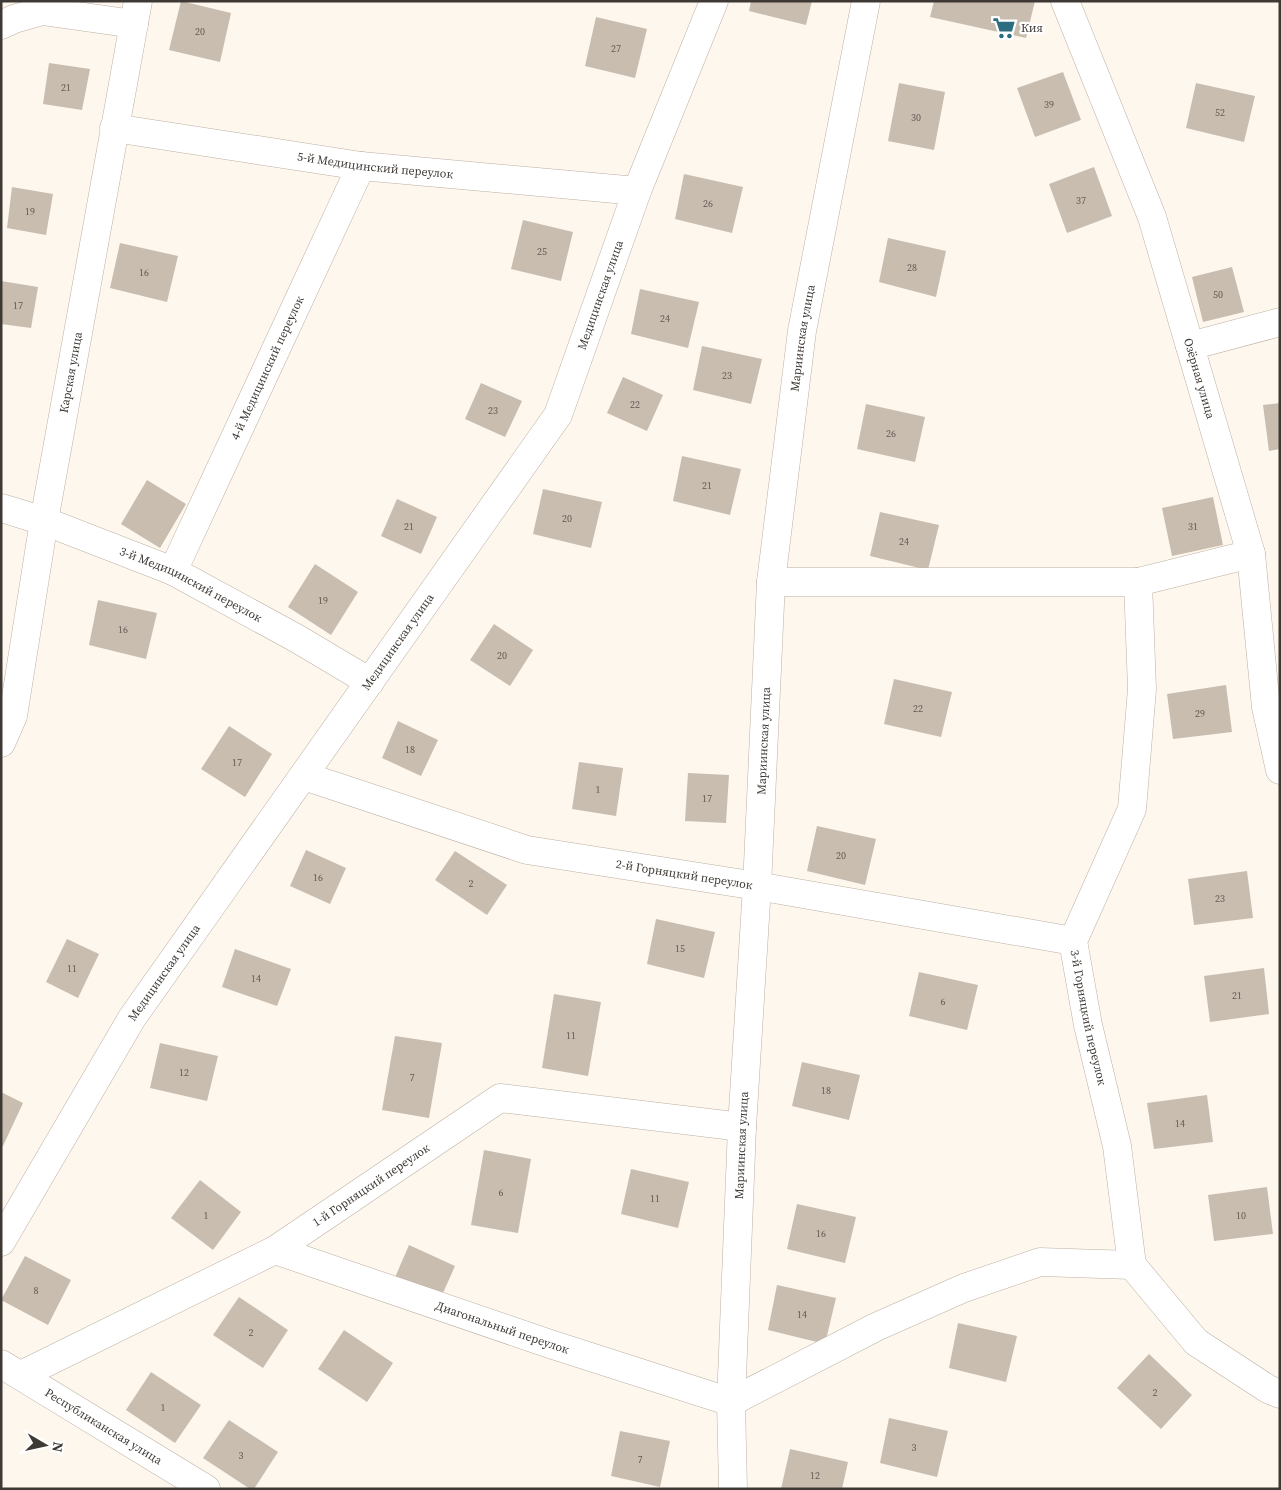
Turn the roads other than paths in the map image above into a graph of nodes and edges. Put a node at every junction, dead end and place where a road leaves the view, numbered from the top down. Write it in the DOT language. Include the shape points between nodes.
graph roads {
  1 [pos="714,1"];
  2 [pos="866,1"];
  3 [pos="1065,1"];
  4 [pos="136,12"];
  5 [pos="1,25"];
  6 [pos="114,128"];
  7 [pos="361,166"];
  8 [pos="637,191"];
  9 [pos="1280,322"];
  10 [pos="1190,346"];
  11 [pos="1,508"];
  12 [pos="44,521"];
  13 [pos="1251,554"];
  14 [pos="173,571"];
  15 [pos="771,582"];
  16 [pos="1138,582"];
  17 [pos="370,682"];
  18 [pos="1,743"];
  19 [pos="1280,770"];
  20 [pos="304,776"];
  21 [pos="758,886"];
  22 [pos="1073,941"];
  23 [pos="742,1127"];
  24 [pos="1,1242"];
  25 [pos="275,1250"];
  26 [pos="1132,1265"];
  27 [pos="11,1370"];
  28 [pos="1280,1394"];
  29 [pos="731,1402"];
  30 [pos="206,1489"];
  31 [pos="733,1489"];
  1 -- 8 [label="street, Медицинская улица"];
  2 -- 15 [label="street, Мариинская улица" via="802,331"];
  3 -- 10 [label="street, Озёрная улица" via="1152,217"];
  4 -- 5 [label="street" via="42,11"];
  4 -- 6 [label="street, Карская улица"];
  6 -- 7 [label="street, 5-й Медицинский переулок"];
  6 -- 12 [label="street, Карская улица"];
  7 -- 8 [label="street, 5-й Медицинский переулок"];
  7 -- 14 [label="street, 4-й Медицинский переулок"];
  8 -- 17 [label="street, Медицинская улица" via="558,415"];
  9 -- 10 [label="street"];
  10 -- 13 [label="street, Озёрная улица"];
  11 -- 12 [label="street, 3-й Медицинский переулок"];
  12 -- 14 [label="street, 3-й Медицинский переулок"];
  12 -- 18 [label="street, Карская улица" via="13,716"];
  13 -- 16 [label="street"];
  13 -- 19 [label="street, Озёрная улица" via="1266,707"];
  14 -- 17 [label="street, 3-й Медицинский переулок"];
  15 -- 16 [label="street"];
  15 -- 21 [label="street, Мариинская улица"];
  16 -- 22 [label="street, 3-й Горняцкий переулок" via="1142,689 1132,809"];
  17 -- 20 [label="street, Медицинская улица"];
  20 -- 21 [label="street, 2-й Горняцкий переулок" via="527,850"];
  20 -- 24 [label="street, Медицинская улица" via="132,1018"];
  21 -- 22 [label="street, 2-й Горняцкий переулок"];
  21 -- 23 [label="street, Мариинская улица"];
  22 -- 26 [label="street, 3-й Горняцкий переулок" via="1088,1025 1117,1146"];
  23 -- 25 [label="street, 1-й Горняцкий переулок" via="500,1098"];
  23 -- 29 [label="street, Мариинская улица"];
  25 -- 27 [label="street, 1-й Горняцкий переулок"];
  25 -- 29 [label="street, Диагональный переулок"];
  26 -- 28 [label="street" via="1196,1342"];
  26 -- 29 [label="street" via="1040,1262 1030,1265 964,1288 876,1327"];
  27 -- 30 [label="street, Республиканская улица"];
  29 -- 31 [label="street, Мариинская улица"];
}
